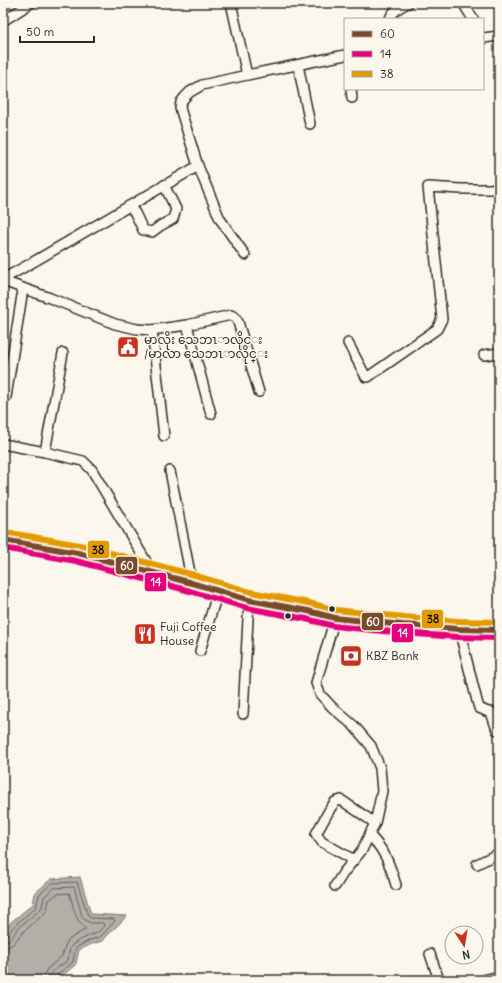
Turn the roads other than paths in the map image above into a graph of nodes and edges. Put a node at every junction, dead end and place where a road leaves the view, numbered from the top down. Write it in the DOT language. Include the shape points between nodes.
graph roads {
  1 [pos="31,3"];
  2 [pos="231,3"];
  3 [pos="408,3"];
  4 [pos="463,3"];
  5 [pos="390,18"];
  6 [pos="472,18"];
  7 [pos="3,21"];
  8 [pos="484,36"];
  9 [pos="499,36"];
  10 [pos="344,55"];
  11 [pos="298,65"];
  12 [pos="247,74"];
  13 [pos="310,124"];
  14 [pos="198,166"];
  15 [pos="164,185"];
  16 [pos="499,189"];
  17 [pos="130,206"];
  18 [pos="245,255"];
  19 [pos="3,280"];
  20 [pos="23,289"];
  21 [pos="187,325"];
  22 [pos="152,330"];
  23 [pos="348,343"];
  24 [pos="63,352"];
  25 [pos="499,354"];
  26 [pos="484,355"];
  27 [pos="259,392"];
  28 [pos="6,397"];
  29 [pos="210,414"];
  30 [pos="164,436"];
  31 [pos="3,444"];
  32 [pos="45,452"];
  33 [pos="170,471"];
  34 [pos="3,540"];
  35 [pos="153,573"];
  36 [pos="192,583"];
  37 [pos="218,591"];
  38 [pos="249,600"];
  39 [pos="335,618"];
  40 [pos="459,629"];
  41 [pos="499,630"];
  42 [pos="200,651"];
  43 [pos="243,714"];
  44 [pos="495,715"];
  45 [pos="497,730"];
  46 [pos="375,823"];
  47 [pos="369,835"];
  48 [pos="499,853"];
  49 [pos="354,860"];
  50 [pos="477,864"];
  51 [pos="396,885"];
  52 [pos="335,886"];
  53 [pos="430,954"];
  54 [pos="499,976"];
  55 [pos="439,980"];
  56 [pos="484,980"];
  1 -- 7 [label="street"];
  2 -- 12 [label="street"];
  3 -- 5 [label="street" via="395,11"];
  4 -- 6 [label="street"];
  8 -- 9 [label="street"];
  10 -- 11 [label="street"];
  11 -- 12 [label="street"];
  11 -- 13 [label="street"];
  12 -- 14 [label="street" via="202,85 190,92 181,102 180,108"];
  14 -- 15 [label="street"];
  14 -- 18 [label="street" via="220,219"];
  15 -- 17 [label="street"];
  15 -- 17 [label="street" via="176,209 173,219 152,232 143,230"];
  16 -- 23 [label="street" via="428,187 442,319 437,329 368,377"];
  17 -- 19 [label="street"];
  19 -- 20 [label="street"];
  20 -- 22 [label="street" via="115,324"];
  20 -- 28 [label="street"];
  21 -- 22 [label="street"];
  21 -- 27 [label="street" via="231,315 235,317"];
  21 -- 29 [label="street"];
  22 -- 30 [label="street"];
  24 -- 32 [label="street"];
  25 -- 26 [label="street"];
  31 -- 32 [label="street"];
  32 -- 35 [label="street" via="83,461 92,470"];
  33 -- 36 [label="street"];
  34 -- 35 [label="main road" via="78,553"];
  35 -- 36 [label="main road"];
  36 -- 37 [label="main road"];
  37 -- 38 [label="main road"];
  37 -- 42 [label="street"];
  38 -- 39 [label="main road"];
  38 -- 43 [label="street"];
  39 -- 40 [label="main road"];
  39 -- 46 [label="street" via="316,683 320,694 371,746 380,768 382,791"];
  40 -- 41 [label="main road"];
  40 -- 44 [label="street" via="477,701 480,708"];
  44 -- 45 [label="street"];
  46 -- 47 [label="street"];
  46 -- 49 [label="street" via="341,800 335,802 330,809 316,834 322,842"];
  47 -- 49 [label="street"];
  47 -- 51 [label="street" via="383,852"];
  48 -- 50 [label="street"];
  49 -- 52 [label="street"];
  53 -- 55 [label="street"];
  54 -- 56 [label="street"];
}
